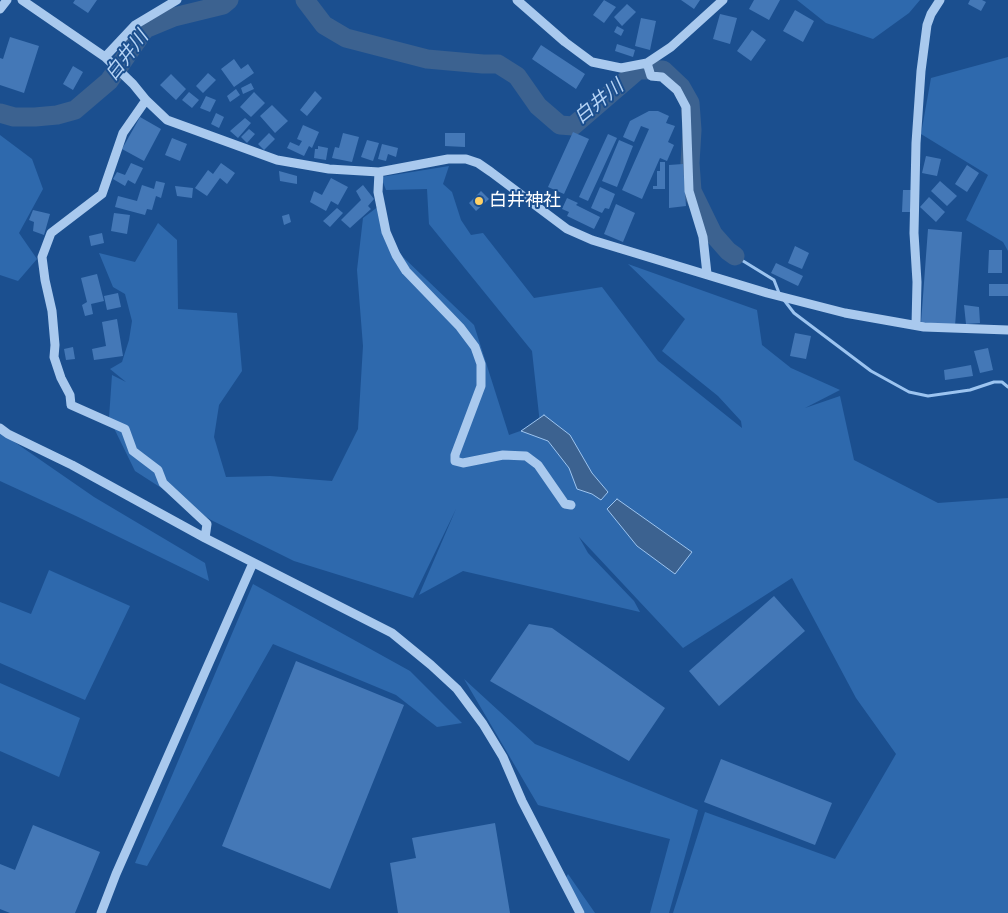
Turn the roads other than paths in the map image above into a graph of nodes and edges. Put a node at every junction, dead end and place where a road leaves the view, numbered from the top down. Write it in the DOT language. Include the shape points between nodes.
graph roads {
  1 [pos="7,0"];
  2 [pos="22,0"];
  3 [pos="177,0"];
  4 [pos="517,0"];
  5 [pos="723,0"];
  6 [pos="940,0"];
  7 [pos="0,9"];
  8 [pos="105,57"];
  9 [pos="647,63"];
  10 [pos="146,100"];
  11 [pos="379,172"];
  12 [pos="707,274"];
  13 [pos="916,325"];
  14 [pos="1008,330"];
  15 [pos="0,428"];
  16 [pos="571,505"];
  17 [pos="206,538"];
  18 [pos="253,562"];
  19 [pos="101,913"];
  20 [pos="580,913"];
  1 -- 7 [label="street"];
  2 -- 8 [label="street"];
  3 -- 8 [label="street" via="134,25"];
  4 -- 9 [label="street" via="592,62 621,68"];
  5 -- 9 [label="street" via="671,47"];
  6 -- 13 [label="street" via="927,25 921,71 914,233"];
  8 -- 10 [label="street"];
  9 -- 12 [label="street" via="651,76 662,77 677,90 686,107 688,191 703,237"];
  10 -- 11 [label="street" via="167,120 277,160 329,169"];
  10 -- 17 [label="street" via="123,133 102,194 51,232 42,257 52,311 54,357 71,405 125,429 133,451 158,470 163,483 207,524"];
  11 -- 12 [label="street" via="466,159 491,172 567,229 592,240"];
  11 -- 16 [label="street" via="378,192 386,232 396,255 406,271 460,327 475,347 481,364 481,386 455,460 463,463 503,455 526,456 538,465 565,504"];
  12 -- 13 [label="street" via="845,313"];
  13 -- 14 [label="street"];
  15 -- 17 [label="street"];
  17 -- 18 [label="street"];
  18 -- 19 [label="street"];
  18 -- 20 [label="street" via="392,633 457,689 503,757"];
}
